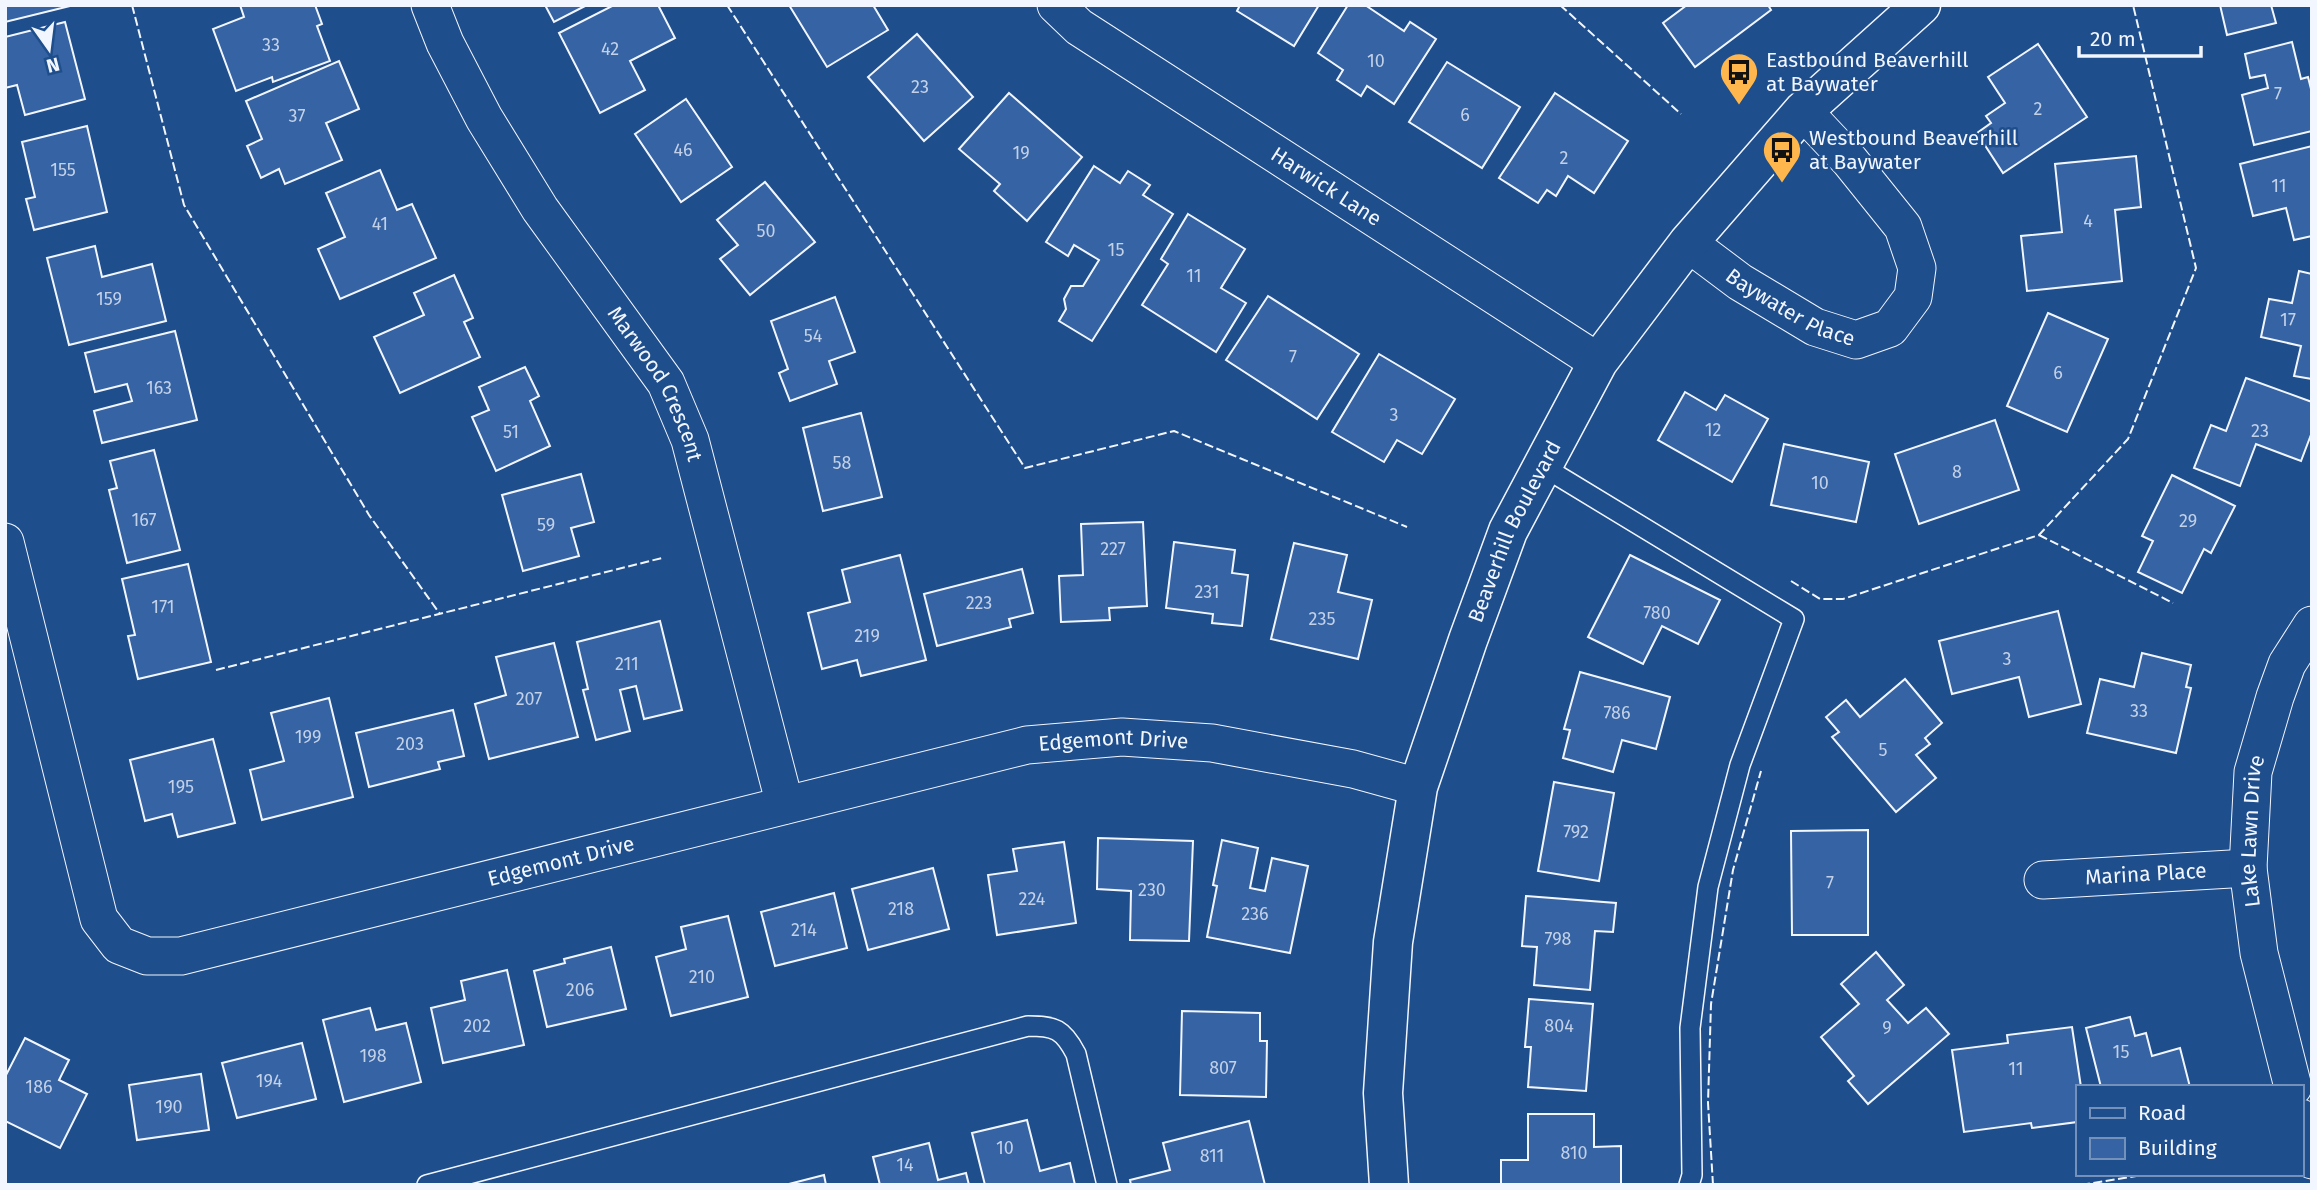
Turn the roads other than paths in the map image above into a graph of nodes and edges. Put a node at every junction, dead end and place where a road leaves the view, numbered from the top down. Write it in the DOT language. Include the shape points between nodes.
graph roads {
  1 [pos="430,5"];
  2 [pos="1056,5"];
  3 [pos="1921,5"];
  4 [pos="1802,111"];
  5 [pos="1688,243"];
  6 [pos="1598,362"];
  7 [pos="1542,466"];
  8 [pos="5,542"];
  9 [pos="2312,625"];
  10 [pos="1418,787"];
  11 [pos="785,805"];
  12 [pos="2248,868"];
  13 [pos="2043,880"];
  14 [pos="2292,1085"];
  15 [pos="2303,1126"];
  16 [pos="2312,1160"];
  17 [pos="427,1185"];
  18 [pos="1107,1185"];
  19 [pos="1389,1185"];
  20 [pos="1689,1185"];
  1 -- 11 [label="street, Marwood Crescent" via="484,118 540,209 666,383 690,440"];
  2 -- 6 [label="street, Harwick Lane" via="1079,27"];
  3 -- 4 [label="street, Beaverhill Boulevard"];
  4 -- 5 [label="street, Beaverhill Boulevard"];
  4 -- 5 [label="street, Baywater Place" via="1903,227 1917,268 1913,297 1890,328 1856,340 1815,327 1740,282"];
  5 -- 6 [label="street, Beaverhill Boulevard"];
  6 -- 7 [label="street, Beaverhill Boulevard"];
  7 -- 10 [label="street, Beaverhill Boulevard" via="1508,531"];
  7 -- 20 [label="lane" via="1794,620 1740,765 1708,887 1690,1028"];
  8 -- 11 [label="street, Edgemont Drive" via="99,919 119,945 147,956 181,956"];
  9 -- 12 [label="street, Lake Lawn Drive" via="2287,664 2253,772"];
  10 -- 11 [label="street, Edgemont Drive" via="1353,769 1212,743 1122,737 1027,745"];
  10 -- 19 [label="street, Beaverhill Boulevard" via="1393,942 1383,1093"];
  12 -- 13 [label="street, Marina Place"];
  12 -- 14 [label="street, Lake Lawn Drive" via="2259,953"];
  15 -- 16 [label="street"];
  17 -- 18 [label="lane" via="1028,1026 1050,1026 1067,1038 1076,1054"];
}
